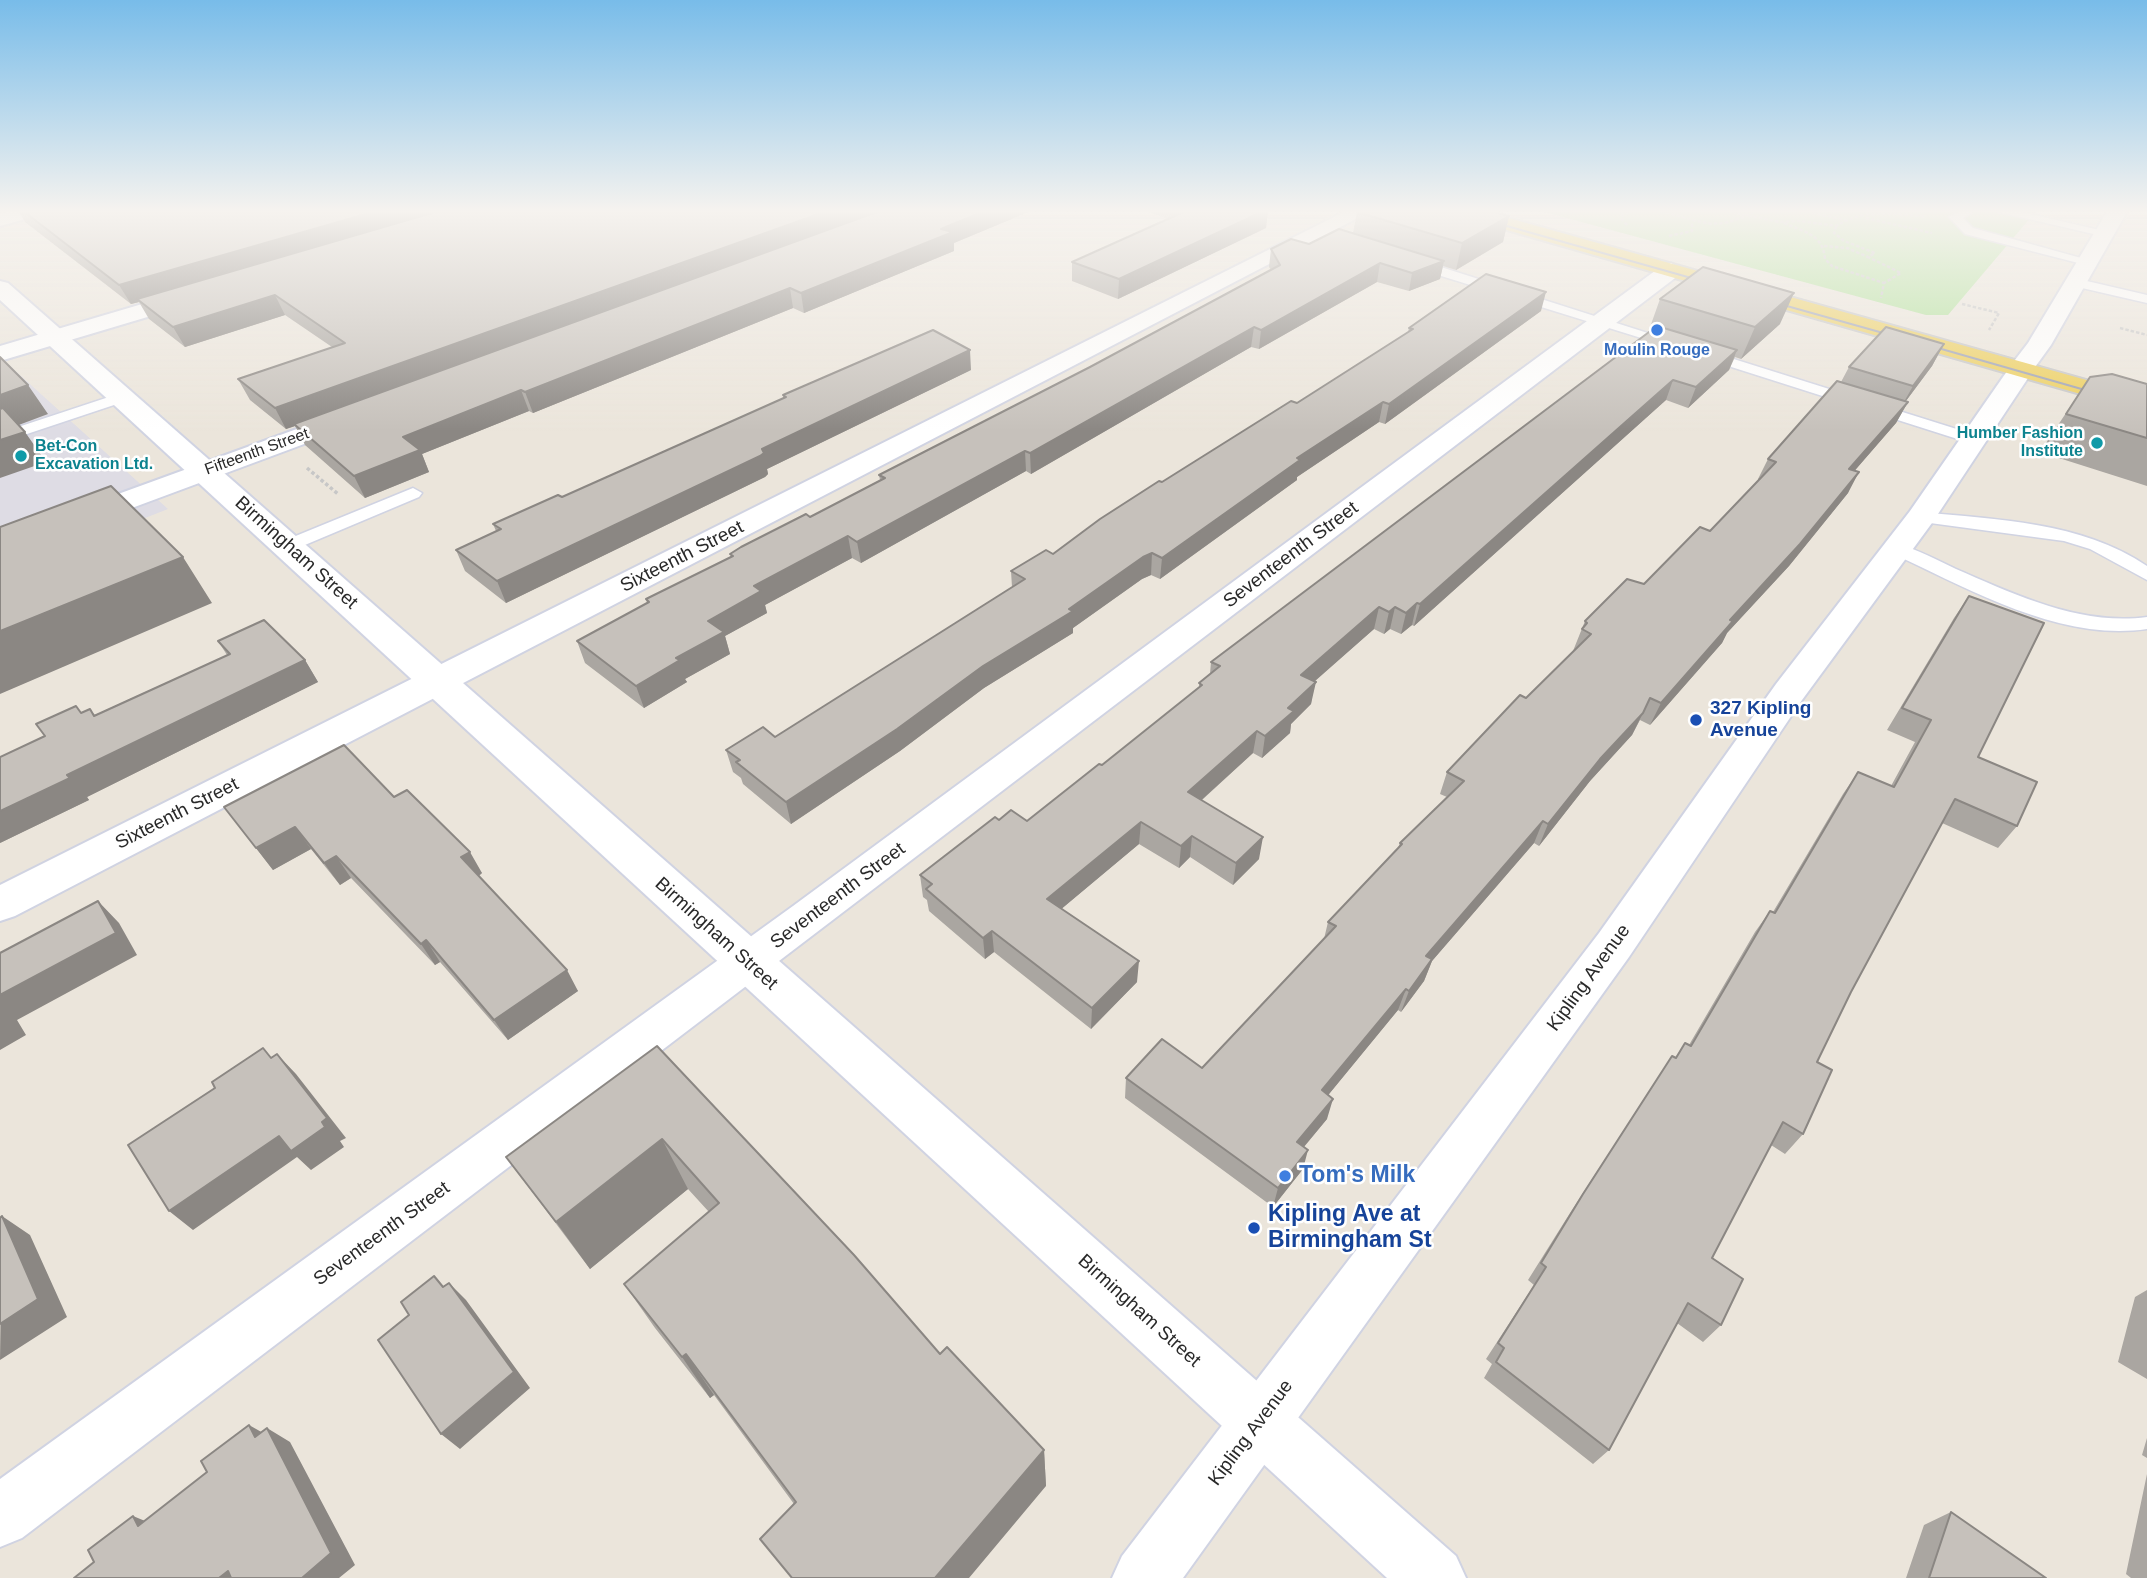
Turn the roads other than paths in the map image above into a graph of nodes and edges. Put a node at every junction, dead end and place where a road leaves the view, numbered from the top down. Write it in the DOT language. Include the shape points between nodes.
graph roads {
  1 [pos="1235,284"];
  2 [pos="1480,284"];
  3 [pos="1652,284"];
  4 [pos="1719,284"];
  5 [pos="2073,284"];
  6 [pos="2081,284"];
  7 [pos="0,288"];
  8 [pos="220,288"];
  9 [pos="2147,299"];
  10 [pos="1601,321"];
  11 [pos="56,337"];
  12 [pos="0,354"];
  13 [pos="2021,369"];
  14 [pos="124,397"];
  15 [pos="2147,405"];
  16 [pos="377,408"];
  17 [pos="0,439"];
  18 [pos="1976,440"];
  19 [pos="205,472"];
  20 [pos="414,493"];
  21 [pos="1922,517"];
  22 [pos="288,546"];
  23 [pos="0,548"];
  24 [pos="1897,549"];
  25 [pos="2147,574"];
  26 [pos="2147,623"];
  27 [pos="438,682"];
  28 [pos="0,904"];
  29 [pos="748,962"];
  30 [pos="1261,1420"];
  31 [pos="0,1516"];
  32 [pos="1144,1578"];
  33 [pos="1434,1578"];
  1 -- 27 [label="street, Sixteenth Street"];
  2 -- 10 [label="lane"];
  3 -- 10 [label="street, Seventeenth Street"];
  4 -- 13 [label="main road"];
  5 -- 13 [label="street, Kipling Avenue"];
  6 -- 9 [label="lane"];
  7 -- 11 [label="street, Birmingham Street"];
  8 -- 11 [label="street"];
  10 -- 18 [label="lane"];
  10 -- 29 [label="street, Seventeenth Street"];
  11 -- 12 [label="street"];
  11 -- 14 [label="street, Birmingham Street"];
  13 -- 15 [label="main road"];
  13 -- 18 [label="street, Kipling Avenue"];
  14 -- 17 [label="lane"];
  14 -- 19 [label="street, Birmingham Street"];
  16 -- 19 [label="street, Fifteenth Street"];
  18 -- 21 [label="street, Kipling Avenue"];
  19 -- 22 [label="street, Birmingham Street"];
  19 -- 23 [label="street, Fifteenth Street"];
  20 -- 22 [label="lane"];
  21 -- 24 [label="street, Kipling Avenue"];
  21 -- 25 [label="lane" via="2073,538 2105,548"];
  22 -- 27 [label="street, Birmingham Street"];
  24 -- 26 [label="lane" via="2046,610 2099,624"];
  24 -- 30 [label="street, Kipling Avenue" via="1789,692 1614,945"];
  27 -- 28 [label="street, Sixteenth Street"];
  27 -- 29 [label="street, Birmingham Street"];
  29 -- 30 [label="street, Birmingham Street"];
  29 -- 31 [label="street, Seventeenth Street"];
  30 -- 32 [label="street, Kipling Avenue"];
  30 -- 33 [label="street, Birmingham Street"];
}
